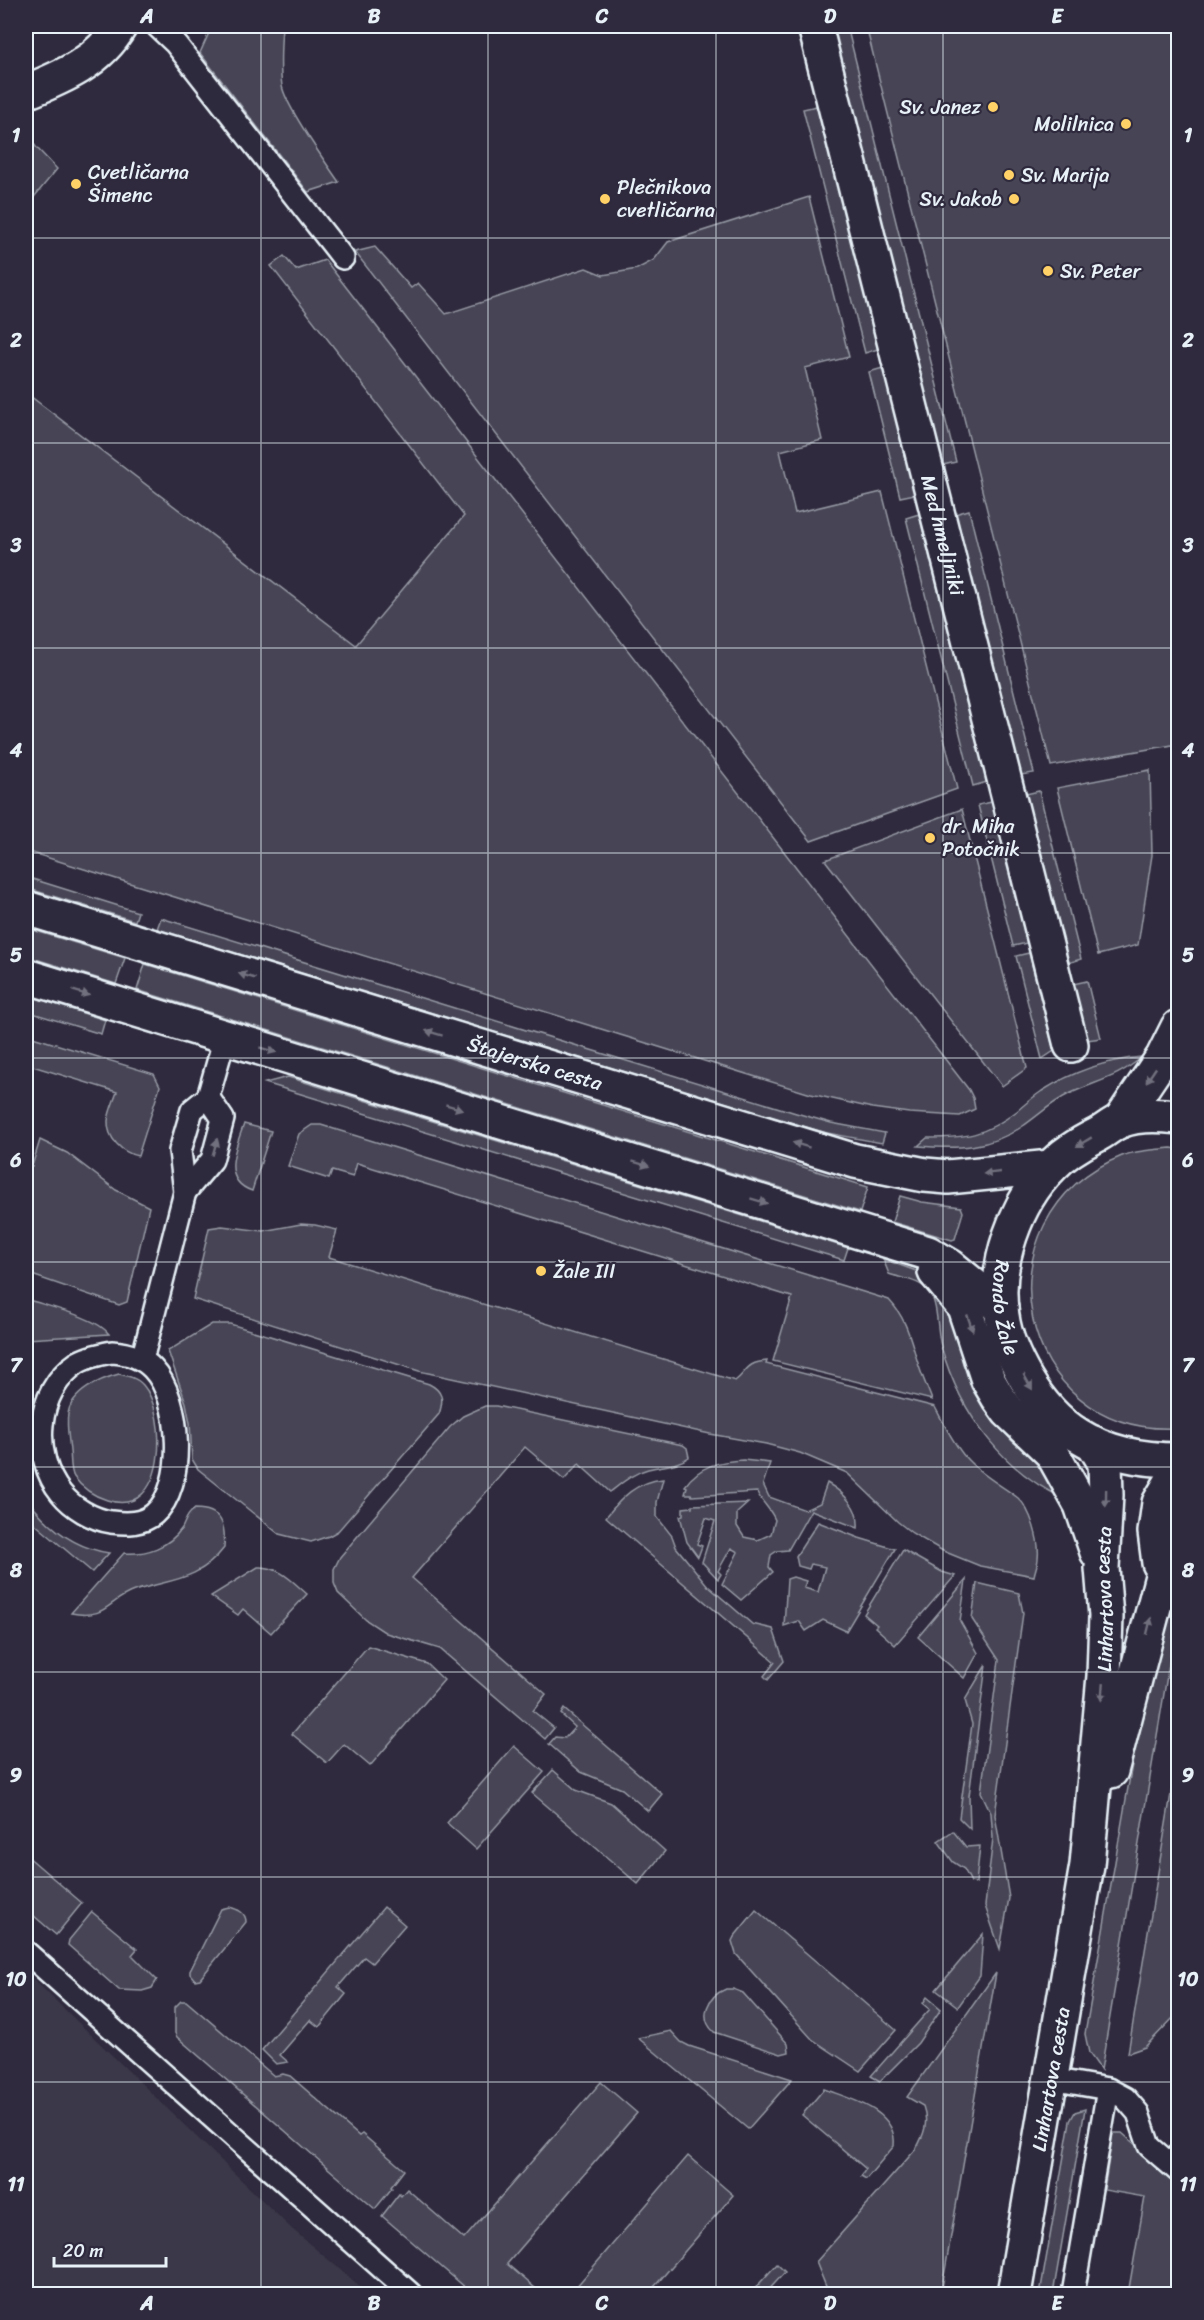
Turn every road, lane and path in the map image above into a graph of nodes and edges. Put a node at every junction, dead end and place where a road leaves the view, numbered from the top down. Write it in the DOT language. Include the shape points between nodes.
graph roads {
  1 [pos="120,26"];
  2 [pos="157,26"];
  3 [pos="815,26"];
  4 [pos="26,92"];
  5 [pos="343,258"];
  6 [pos="26,908"];
  7 [pos="26,976"];
  8 [pos="1179,1027"];
  9 [pos="225,1037"];
  10 [pos="1071,1046"];
  11 [pos="208,1097"];
  12 [pos="1179,1117"];
  13 [pos="1120,1121"];
  14 [pos="1051,1167"];
  15 [pos="185,1192"];
  16 [pos="908,1246"];
  17 [pos="1001,1308"];
  18 [pos="142,1360"];
  19 [pos="1092,1443"];
  20 [pos="1179,1460"];
  21 [pos="1179,1471"];
  22 [pos="1179,1528"];
  23 [pos="1102,1568"];
  24 [pos="1161,1580"];
  25 [pos="1087,1865"];
  26 [pos="26,1952"];
  27 [pos="1051,2079"];
  28 [pos="1108,2090"];
  29 [pos="1179,2171"];
  30 [pos="411,2295"];
  31 [pos="1014,2295"];
  32 [pos="1073,2295"];
  1 -- 4 [label="main road" via="93,58"];
  2 -- 5 [label="lane" via="175,43"];
  3 -- 10 [label="main road, Med hmeljniki"];
  14 -- 6 [label="main road, Štajerska cesta, one-way" via="948,1177 855,1161"];
  7 -- 9 [label="main road, one-way"];
  8 -- 13 [label="main road, one-way"];
  9 -- 11 [label="lane"];
  9 -- 16 [label="main road, one-way"];
  11 -- 15 [label="lane" via="192,1110 180,1151"];
  15 -- 11 [label="lane, one-way" via="212,1160 223,1119"];
  12 -- 13 [label="main road, Rondo Žale"];
  13 -- 14 [label="main road, Rondo Žale, one-way"];
  14 -- 17 [label="main road, Rondo Žale" via="1025,1203 1012,1232 1003,1269"];
  15 -- 18 [label="lane"];
  16 -- 17 [label="main road" via="940,1259"];
  16 -- 23 [label="main road, one-way" via="964,1306 988,1380 1008,1412 1052,1453 1081,1505"];
  17 -- 19 [label="main road, Rondo Žale, one-way" via="1009,1343 1033,1390 1058,1420"];
  18 -- 18 [label="lane" via="112,1352 79,1362 60,1380 45,1412 41,1433 48,1473 72,1504 106,1521 130,1524 155,1513 174,1473 176,1438 168,1396 160,1377"];
  19 -- 20 [label="main road, Rondo Žale" via="1127,1455"];
  19 -- 23 [label="main road, Linhartova cesta, one-way" via="1105,1464"];
  21 -- 24 [label="main road" via="1159,1503 1155,1532"];
  22 -- 24 [label="main road, Linhartova cesta"];
  23 -- 25 [label="main road, Linhartova cesta, one-way" via="1105,1657"];
  25 -- 24 [label="main road, Linhartova cesta, one-way"];
  25 -- 27 [label="main road, Linhartova cesta"];
  26 -- 30 [label="lane"];
  27 -- 28 [label="lane"];
  27 -- 31 [label="main road, Linhartova cesta"];
  28 -- 29 [label="lane" via="1125,2098 1138,2113 1149,2146"];
  28 -- 32 [label="lane"];
}
